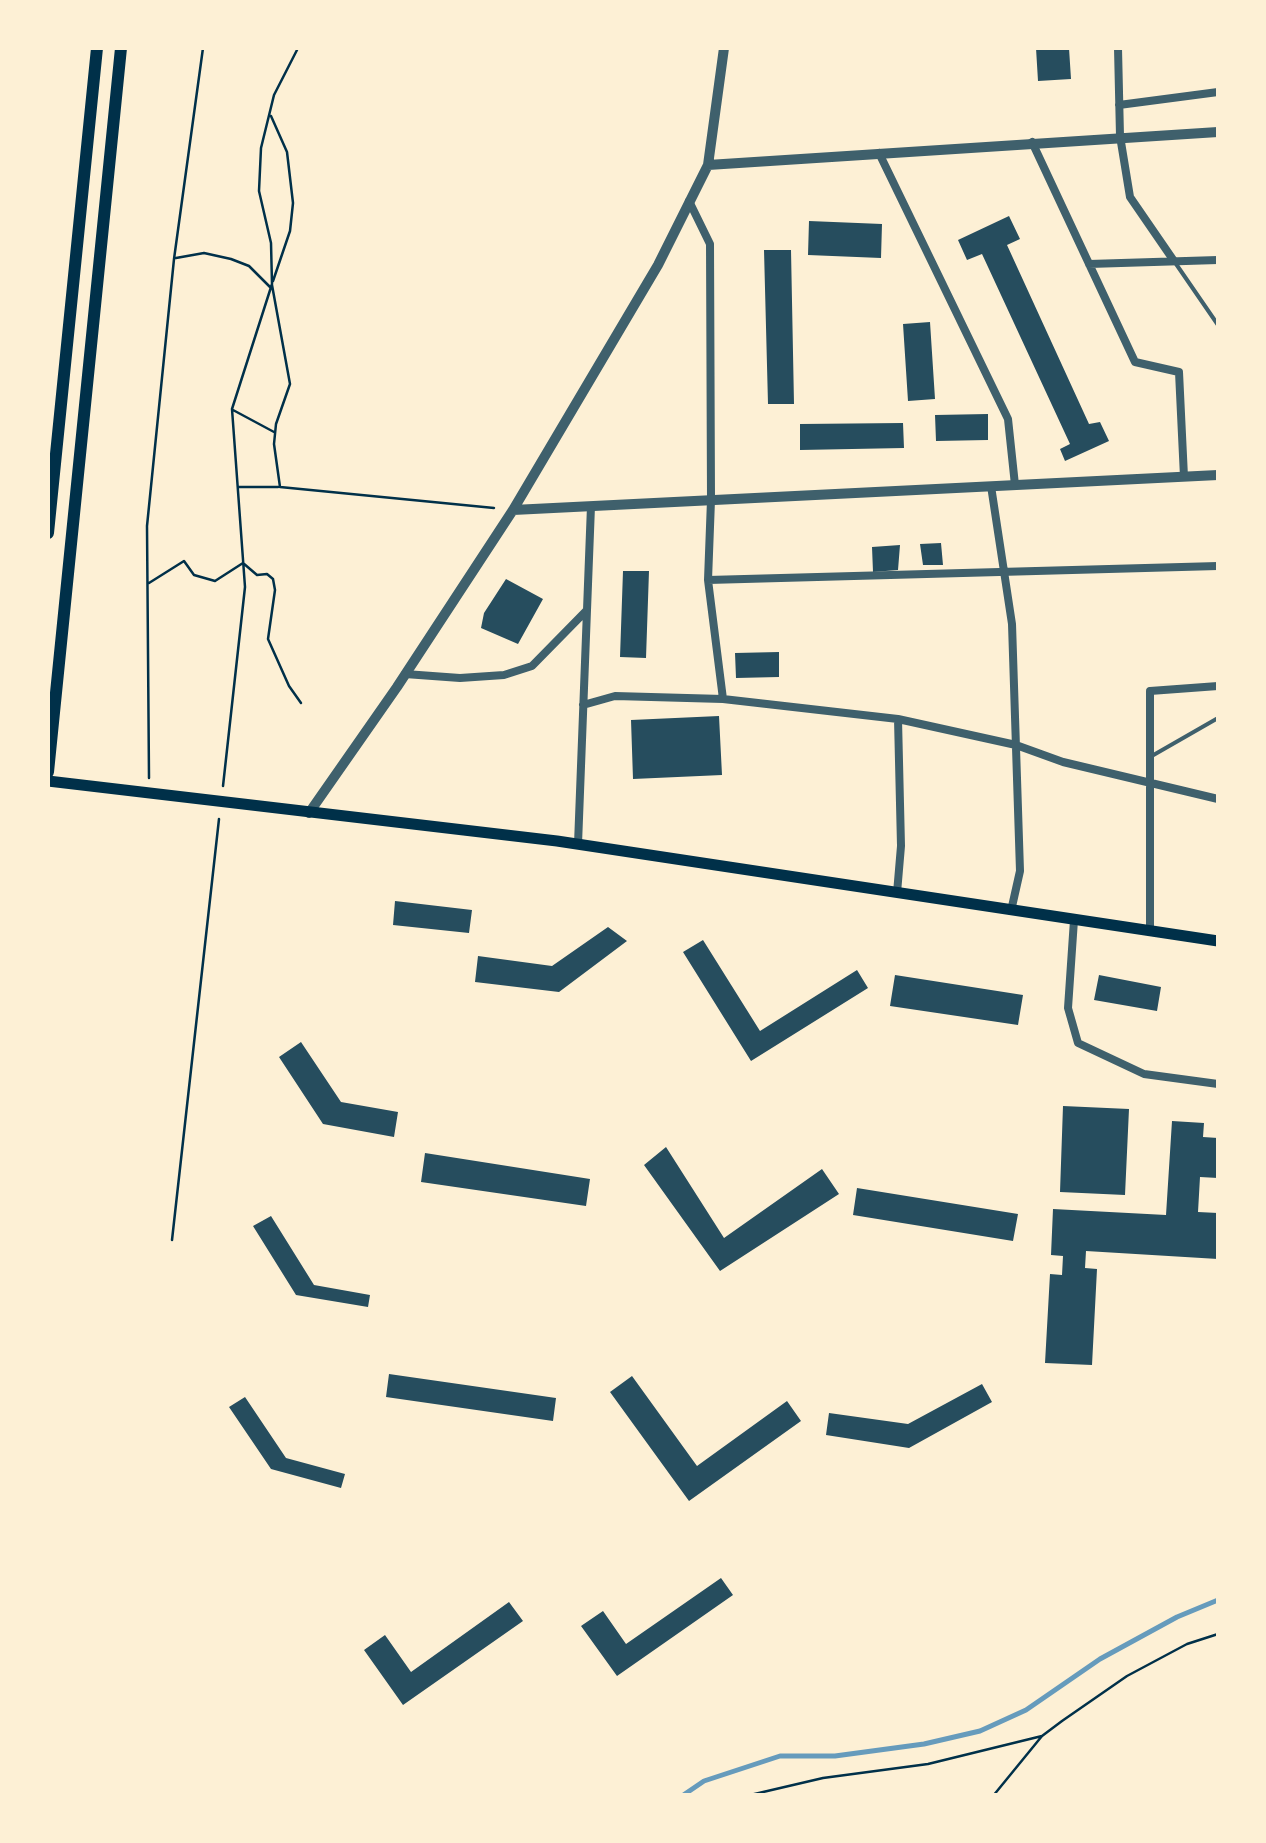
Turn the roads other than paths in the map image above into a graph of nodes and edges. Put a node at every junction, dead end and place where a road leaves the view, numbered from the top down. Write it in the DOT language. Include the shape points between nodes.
graph roads {
  1 [pos="96,48"];
  2 [pos="121,48"];
  3 [pos="724,48"];
  4 [pos="1118,48"];
  5 [pos="1218,92"];
  6 [pos="1120,105"];
  7 [pos="1218,132"];
  8 [pos="1120,136"];
  9 [pos="1032,142"];
  10 [pos="879,153"];
  11 [pos="708,165"];
  12 [pos="689,202"];
  13 [pos="1218,260"];
  14 [pos="1174,261"];
  15 [pos="1089,264"];
  16 [pos="1218,325"];
  17 [pos="1218,475"];
  18 [pos="1184,477"];
  19 [pos="1015,485"];
  20 [pos="991,486"];
  21 [pos="711,500"];
  22 [pos="591,506"];
  23 [pos="512,510"];
  24 [pos="48,534"];
  25 [pos="1218,566"];
  26 [pos="1004,572"];
  27 [pos="708,580"];
  28 [pos="586,610"];
  29 [pos="406,674"];
  30 [pos="1218,686"];
  31 [pos="722,698"];
  32 [pos="583,706"];
  33 [pos="1218,718"];
  34 [pos="898,719"];
  35 [pos="1016,745"];
  36 [pos="1150,757"];
  37 [pos="48,772"];
  38 [pos="1150,780"];
  39 [pos="48,782"];
  40 [pos="1218,799"];
  41 [pos="309,812"];
  42 [pos="578,844"];
  43 [pos="897,893"];
  44 [pos="1012,910"];
  45 [pos="1074,920"];
  46 [pos="1150,932"];
  47 [pos="1218,941"];
  48 [pos="1218,1084"];
  1 -- 24 [label="highway"];
  2 -- 37 [label="highway"];
  3 -- 11 [label="street"];
  4 -- 6 [label="street"];
  5 -- 6 [label="street"];
  6 -- 8 [label="street"];
  7 -- 8 [label="street"];
  8 -- 9 [label="street"];
  8 -- 14 [label="street" via="1130,197"];
  9 -- 10 [label="street"];
  9 -- 15 [label="street"];
  10 -- 11 [label="street"];
  10 -- 19 [label="street" via="1008,419"];
  11 -- 12 [label="street"];
  12 -- 21 [label="street" via="710,244"];
  12 -- 23 [label="street"];
  13 -- 14 [label="street"];
  14 -- 15 [label="street"];
  14 -- 16 [label="lane"];
  15 -- 18 [label="street" via="1135,362 1179,372"];
  17 -- 18 [label="street"];
  18 -- 19 [label="street"];
  19 -- 20 [label="street"];
  20 -- 21 [label="street"];
  20 -- 26 [label="street"];
  21 -- 22 [label="street"];
  21 -- 27 [label="street"];
  22 -- 23 [label="street"];
  22 -- 28 [label="street"];
  23 -- 29 [label="street"];
  25 -- 26 [label="street"];
  26 -- 27 [label="street"];
  26 -- 35 [label="street"];
  27 -- 31 [label="street"];
  28 -- 29 [label="street" via="532,666 460,678"];
  28 -- 32 [label="street"];
  29 -- 41 [label="street"];
  30 -- 36 [label="street" via="1150,690"];
  31 -- 32 [label="street" via="614,696"];
  31 -- 34 [label="street"];
  32 -- 42 [label="street"];
  33 -- 36 [label="lane"];
  34 -- 35 [label="street"];
  34 -- 43 [label="street"];
  35 -- 38 [label="street"];
  35 -- 44 [label="street" via="1020,871"];
  36 -- 38 [label="street"];
  38 -- 40 [label="street"];
  38 -- 46 [label="street"];
  39 -- 41 [label="main road"];
  41 -- 42 [label="main road"];
  42 -- 43 [label="main road"];
  43 -- 44 [label="main road"];
  44 -- 45 [label="main road"];
  45 -- 46 [label="main road"];
  45 -- 48 [label="street" via="1068,1008 1078,1042 1144,1074"];
  46 -- 47 [label="main road"];
}
